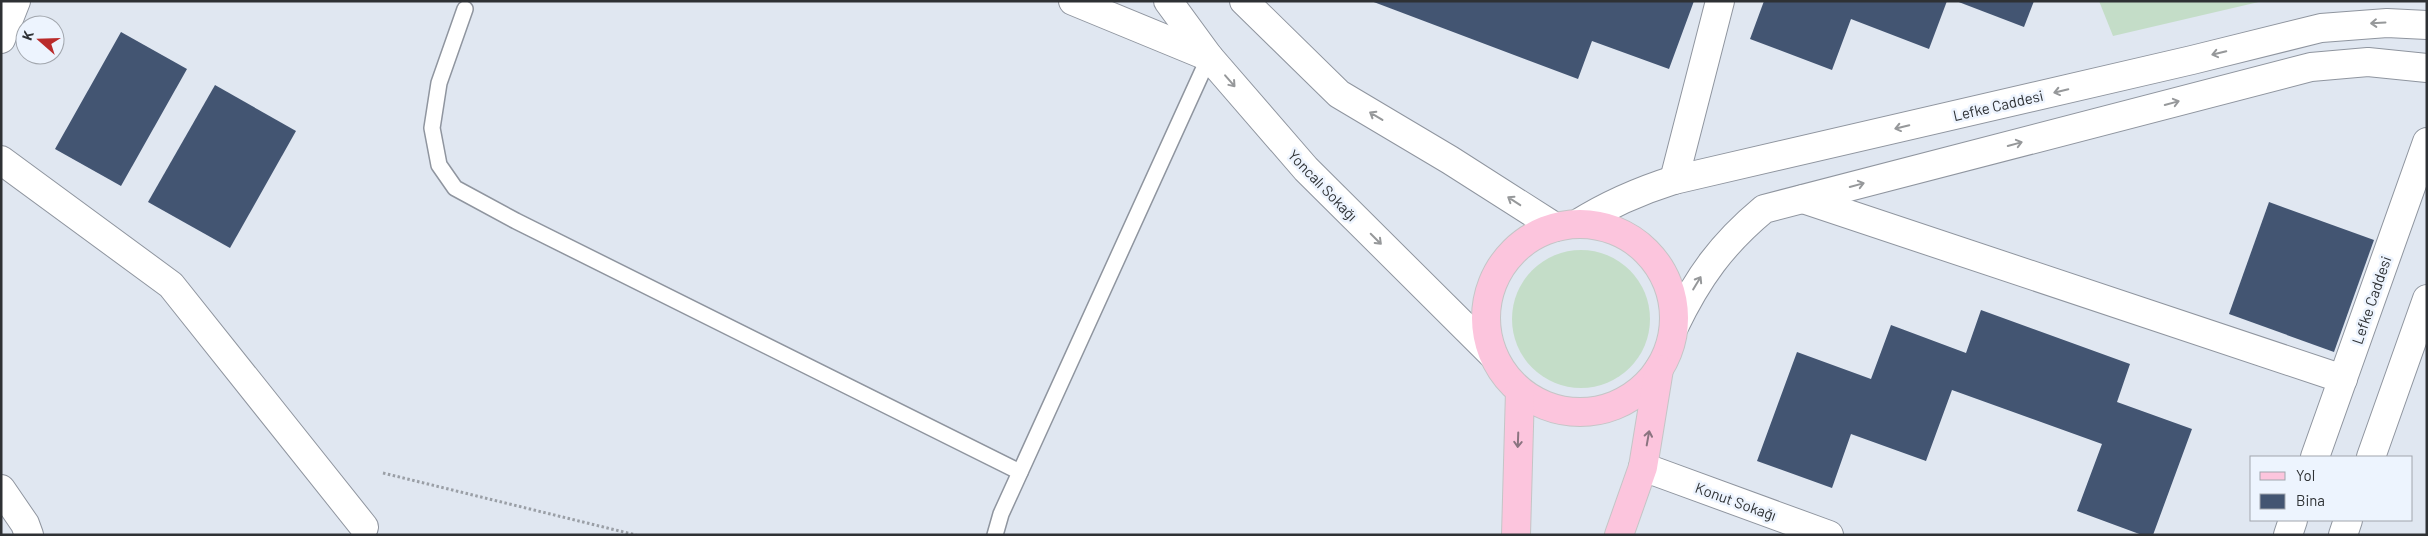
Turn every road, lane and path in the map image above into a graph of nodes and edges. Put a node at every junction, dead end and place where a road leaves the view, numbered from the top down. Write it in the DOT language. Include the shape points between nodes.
graph roads {
  1 [pos="16,1"];
  2 [pos="1073,1"];
  3 [pos="1168,1"];
  4 [pos="1244,1"];
  5 [pos="1720,1"];
  6 [pos="465,9"];
  7 [pos="2427,25"];
  8 [pos="1,39"];
  9 [pos="1209,57"];
  10 [pos="2427,68"];
  11 [pos="2427,142"];
  12 [pos="1,160"];
  13 [pos="1674,180"];
  14 [pos="1803,199"];
  15 [pos="1566,225"];
  16 [pos="2427,299"];
  17 [pos="1674,327"];
  18 [pos="2420,341"];
  19 [pos="1493,355"];
  20 [pos="1659,369"];
  21 [pos="2343,379"];
  22 [pos="1520,391"];
  23 [pos="2315,456"];
  24 [pos="2370,456"];
  25 [pos="1643,467"];
  26 [pos="1020,472"];
  27 [pos="383,474"];
  28 [pos="1,489"];
  29 [pos="2293,521"];
  30 [pos="2348,521"];
  31 [pos="364,527"];
  32 [pos="29,535"];
  33 [pos="636,535"];
  34 [pos="995,535"];
  35 [pos="1516,535"];
  36 [pos="1619,535"];
  37 [pos="1829,535"];
  38 [pos="2288,535"];
  39 [pos="2343,535"];
  1 -- 8 [label="street"];
  2 -- 9 [label="street"];
  3 -- 9 [label="street, Yoncalı Sokağı"];
  15 -- 4 [label="street, one-way" via="1339,94"];
  5 -- 13 [label="street"];
  6 -- 26 [label="lane" via="439,83 432,128 439,165 455,188 516,222"];
  7 -- 13 [label="street, Lefke Caddesi, one-way" via="2387,23 2320,28"];
  9 -- 19 [label="street, Yoncalı Sokağı, one-way" via="1306,169"];
  9 -- 26 [label="lane"];
  14 -- 10 [label="street, one-way" via="2311,67 2368,62"];
  11 -- 21 [label="street, Lefke Caddesi"];
  12 -- 31 [label="street" via="171,285"];
  13 -- 15 [label="street, Lefke Caddesi" via="1641,190"];
  17 -- 14 [label="street, one-way" via="1706,268 1743,227 1764,209"];
  14 -- 21 [label="street"];
  15 -- 17 [label="main road" via="1600,226 1621,233 1646,251 1667,282 1674,304"];
  15 -- 19 [label="main road" via="1534,236 1501,267 1491,288 1487,310 1487,333"];
  16 -- 18 [label="street"];
  17 -- 20 [label="main road" via="1669,349"];
  18 -- 24 [label="street"];
  19 -- 22 [label="main road"];
  20 -- 22 [label="main road" via="1639,391 1606,409 1561,410 1539,403"];
  25 -- 20 [label="main road, one-way"];
  21 -- 23 [label="street, Lefke Caddesi"];
  22 -- 35 [label="main road, one-way"];
  25 -- 36 [label="main road"];
  25 -- 37 [label="street, Konut Sokağı"];
  26 -- 34 [label="lane"];
  27 -- 33 [label="path"];
  28 -- 32 [label="street"];
  29 -- 38 [label="street"];
  30 -- 39 [label="street"];
}
